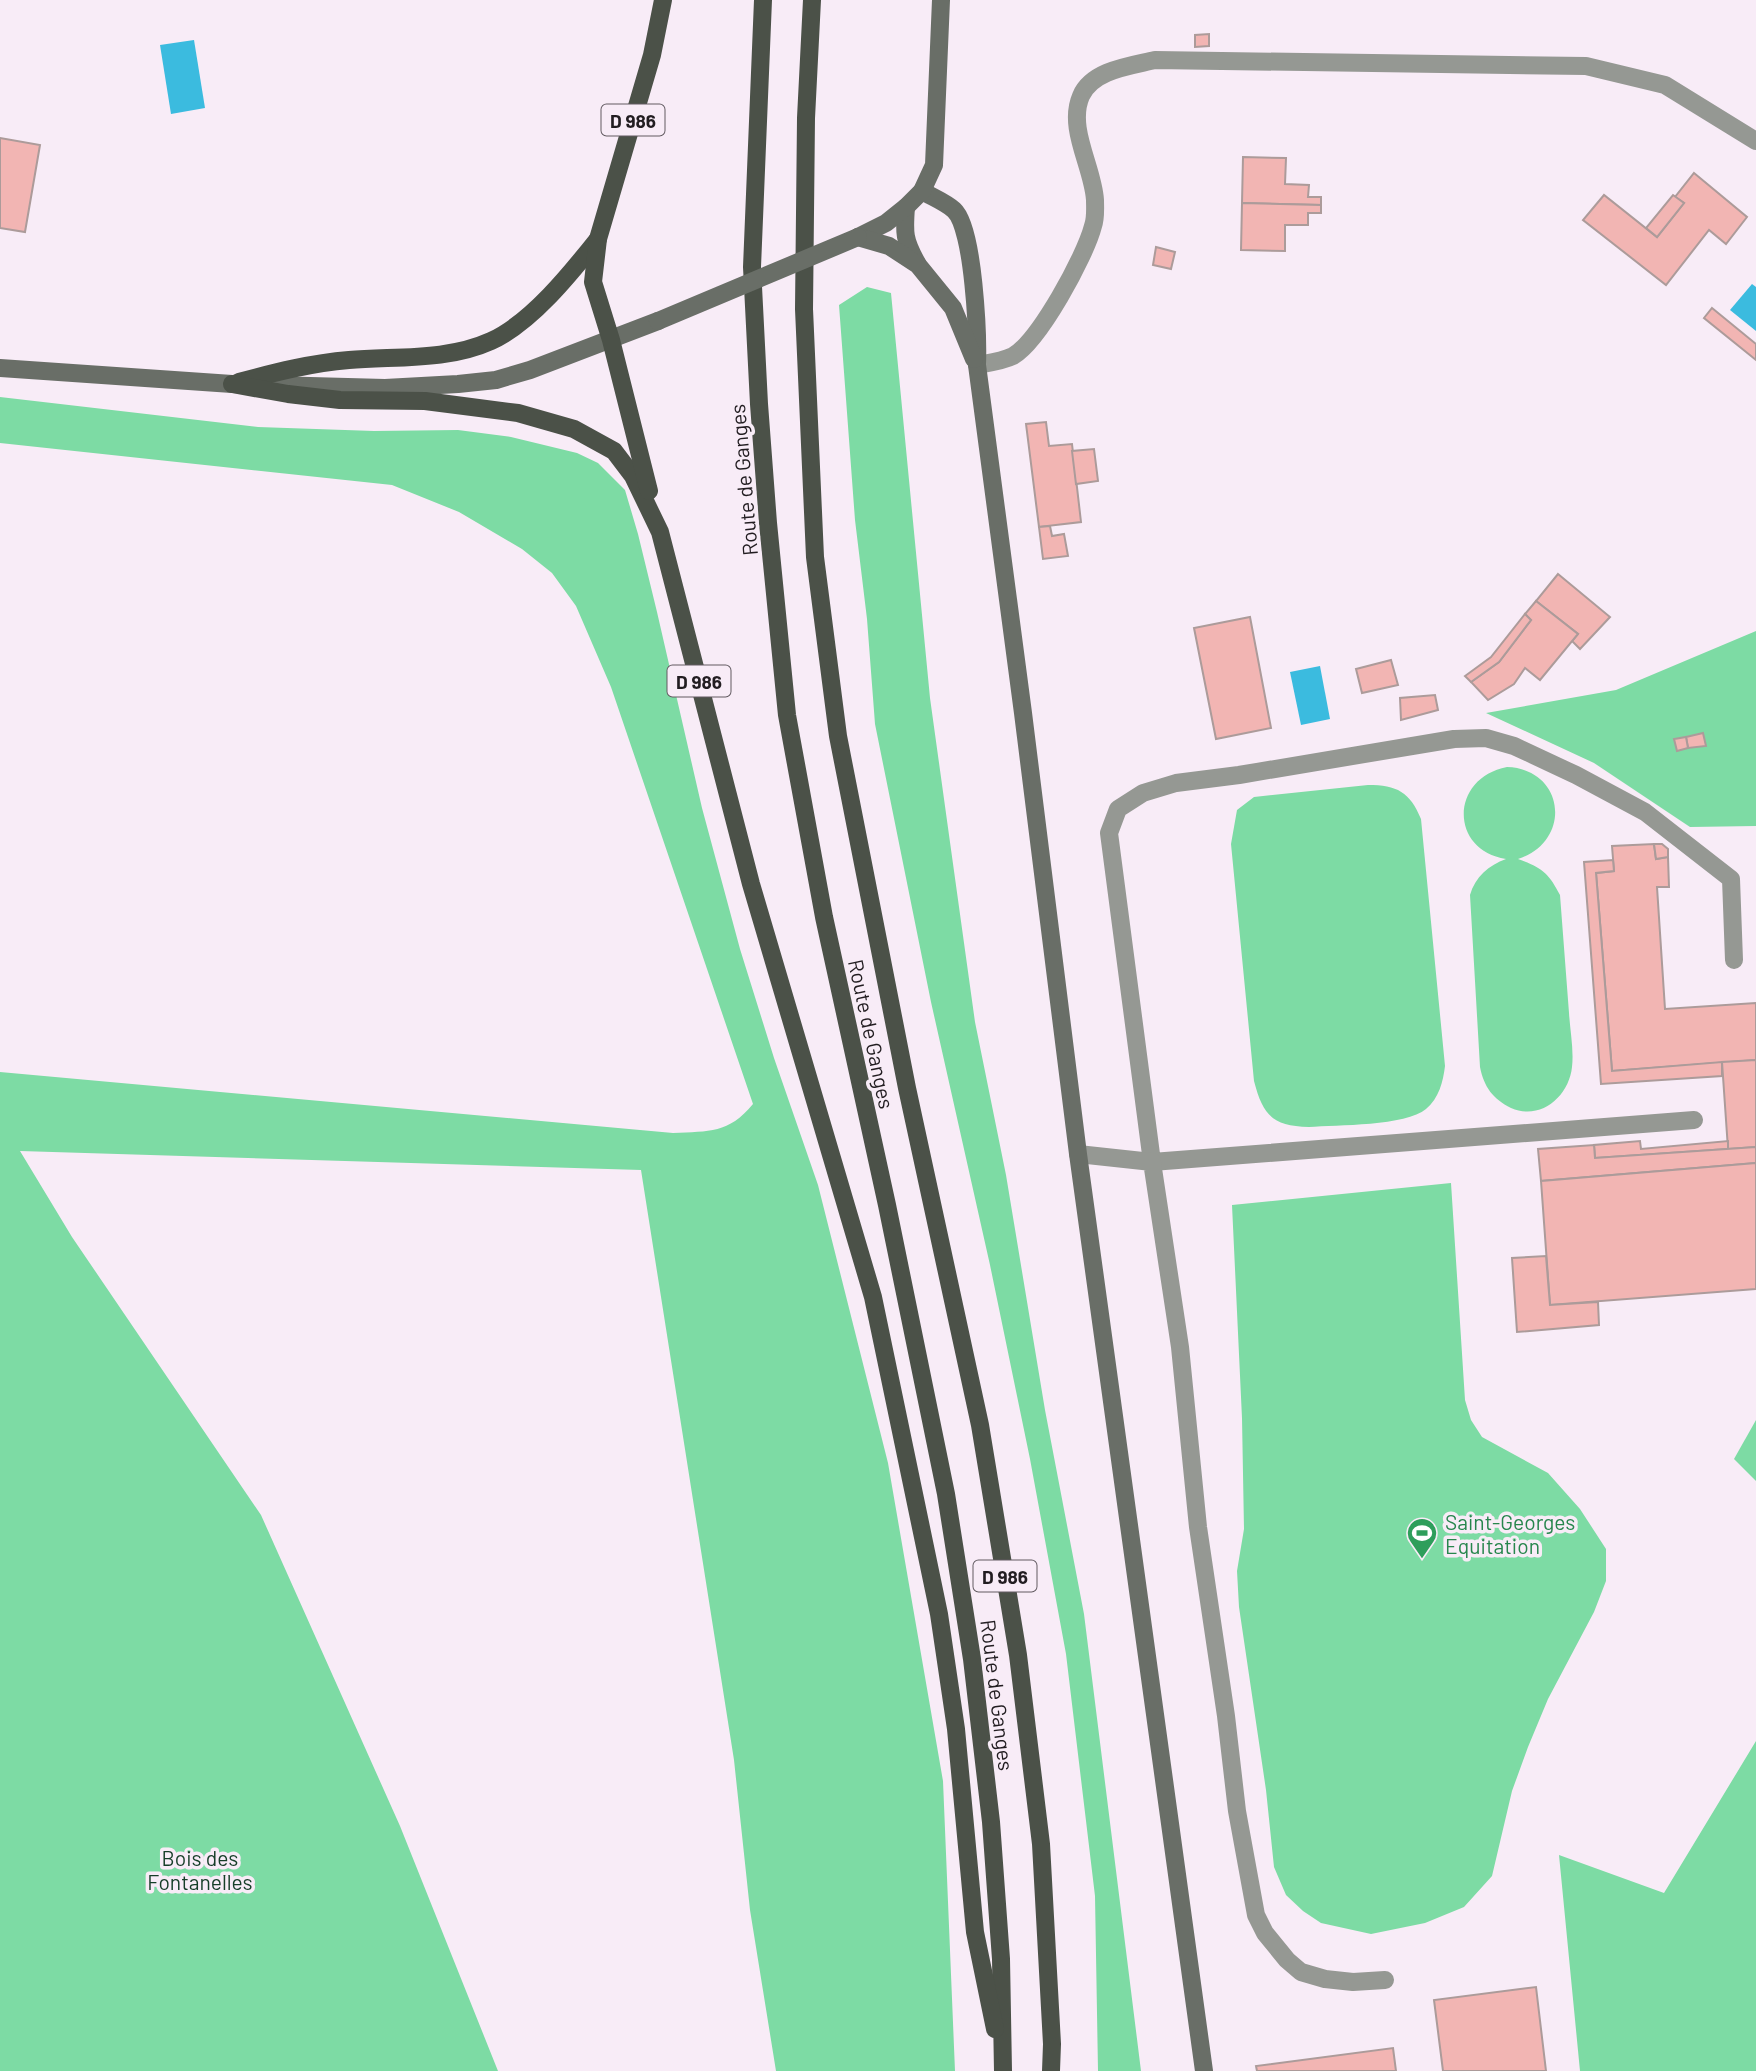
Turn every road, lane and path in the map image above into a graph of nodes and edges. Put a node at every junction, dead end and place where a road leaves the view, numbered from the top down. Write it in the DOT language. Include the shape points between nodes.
graph roads {
  1 [pos="663,0"];
  2 [pos="763,0"];
  3 [pos="812,0"];
  4 [pos="941,0"];
  5 [pos="1756,141"];
  6 [pos="922,191"];
  7 [pos="906,207"];
  8 [pos="858,237"];
  9 [pos="598,239"];
  10 [pos="918,265"];
  11 [pos="611,340"];
  12 [pos="977,365"];
  13 [pos="0,368"];
  14 [pos="232,384"];
  15 [pos="660,532"];
  16 [pos="1734,960"];
  17 [pos="1694,1121"];
  18 [pos="1077,1154"];
  19 [pos="1152,1162"];
  20 [pos="1385,1980"];
  21 [pos="1003,2065"];
  22 [pos="1051,2071"];
  23 [pos="1204,2071"];
  1 -- 9 [label="main road, D 986" via="652,55"];
  2 -- 21 [label="main road, Route de Ganges / D 986" via="752,267 764,470 787,715 824,917 946,1494 991,1822"];
  3 -- 22 [label="main road, Route de Ganges / D 986" via="804,309 815,557 838,736 904,1074 980,1425 1018,1655 1041,1844"];
  4 -- 6 [label="street" via="934,165"];
  5 -- 12 [label="lane" via="1665,85 1586,66 1155,61 1112,71 1087,87 1076,116 1095,201 1094,224 1083,256 1024,347 1011,357"];
  6 -- 7 [label="street"];
  6 -- 12 [label="street" via="956,212 964,229 976,301"];
  7 -- 8 [label="street"];
  7 -- 10 [label="street" via="906,244"];
  8 -- 10 [label="street" via="889,246"];
  8 -- 11 [label="street, bridge"];
  9 -- 11 [label="main road, D 986" via="593,282"];
  9 -- 14 [label="main road, D 986" via="566,279 516,327 464,352 320,364"];
  10 -- 12 [label="street" via="953,308"];
  11 -- 14 [label="street" via="496,380 385,388"];
  11 -- 15 [label="main road, D 986"];
  12 -- 18 [label="street"];
  13 -- 14 [label="street"];
  14 -- 15 [label="main road, D 986" via="340,400 425,401 518,414 574,429 614,451 633,476"];
  15 -- 21 [label="main road, D 986" via="751,884 873,1297 939,1614 956,1729 975,1932"];
  16 -- 19 [label="lane" via="1731,879 1645,812 1514,746 1486,738 1454,739 1176,783 1143,793 1118,809 1109,833"];
  17 -- 19 [label="lane"];
  18 -- 19 [label="lane"];
  18 -- 23 [label="street"];
  19 -- 20 [label="lane" via="1180,1347 1198,1527 1237,1811 1256,1915 1287,1961 1301,1972 1353,1982"];
}
